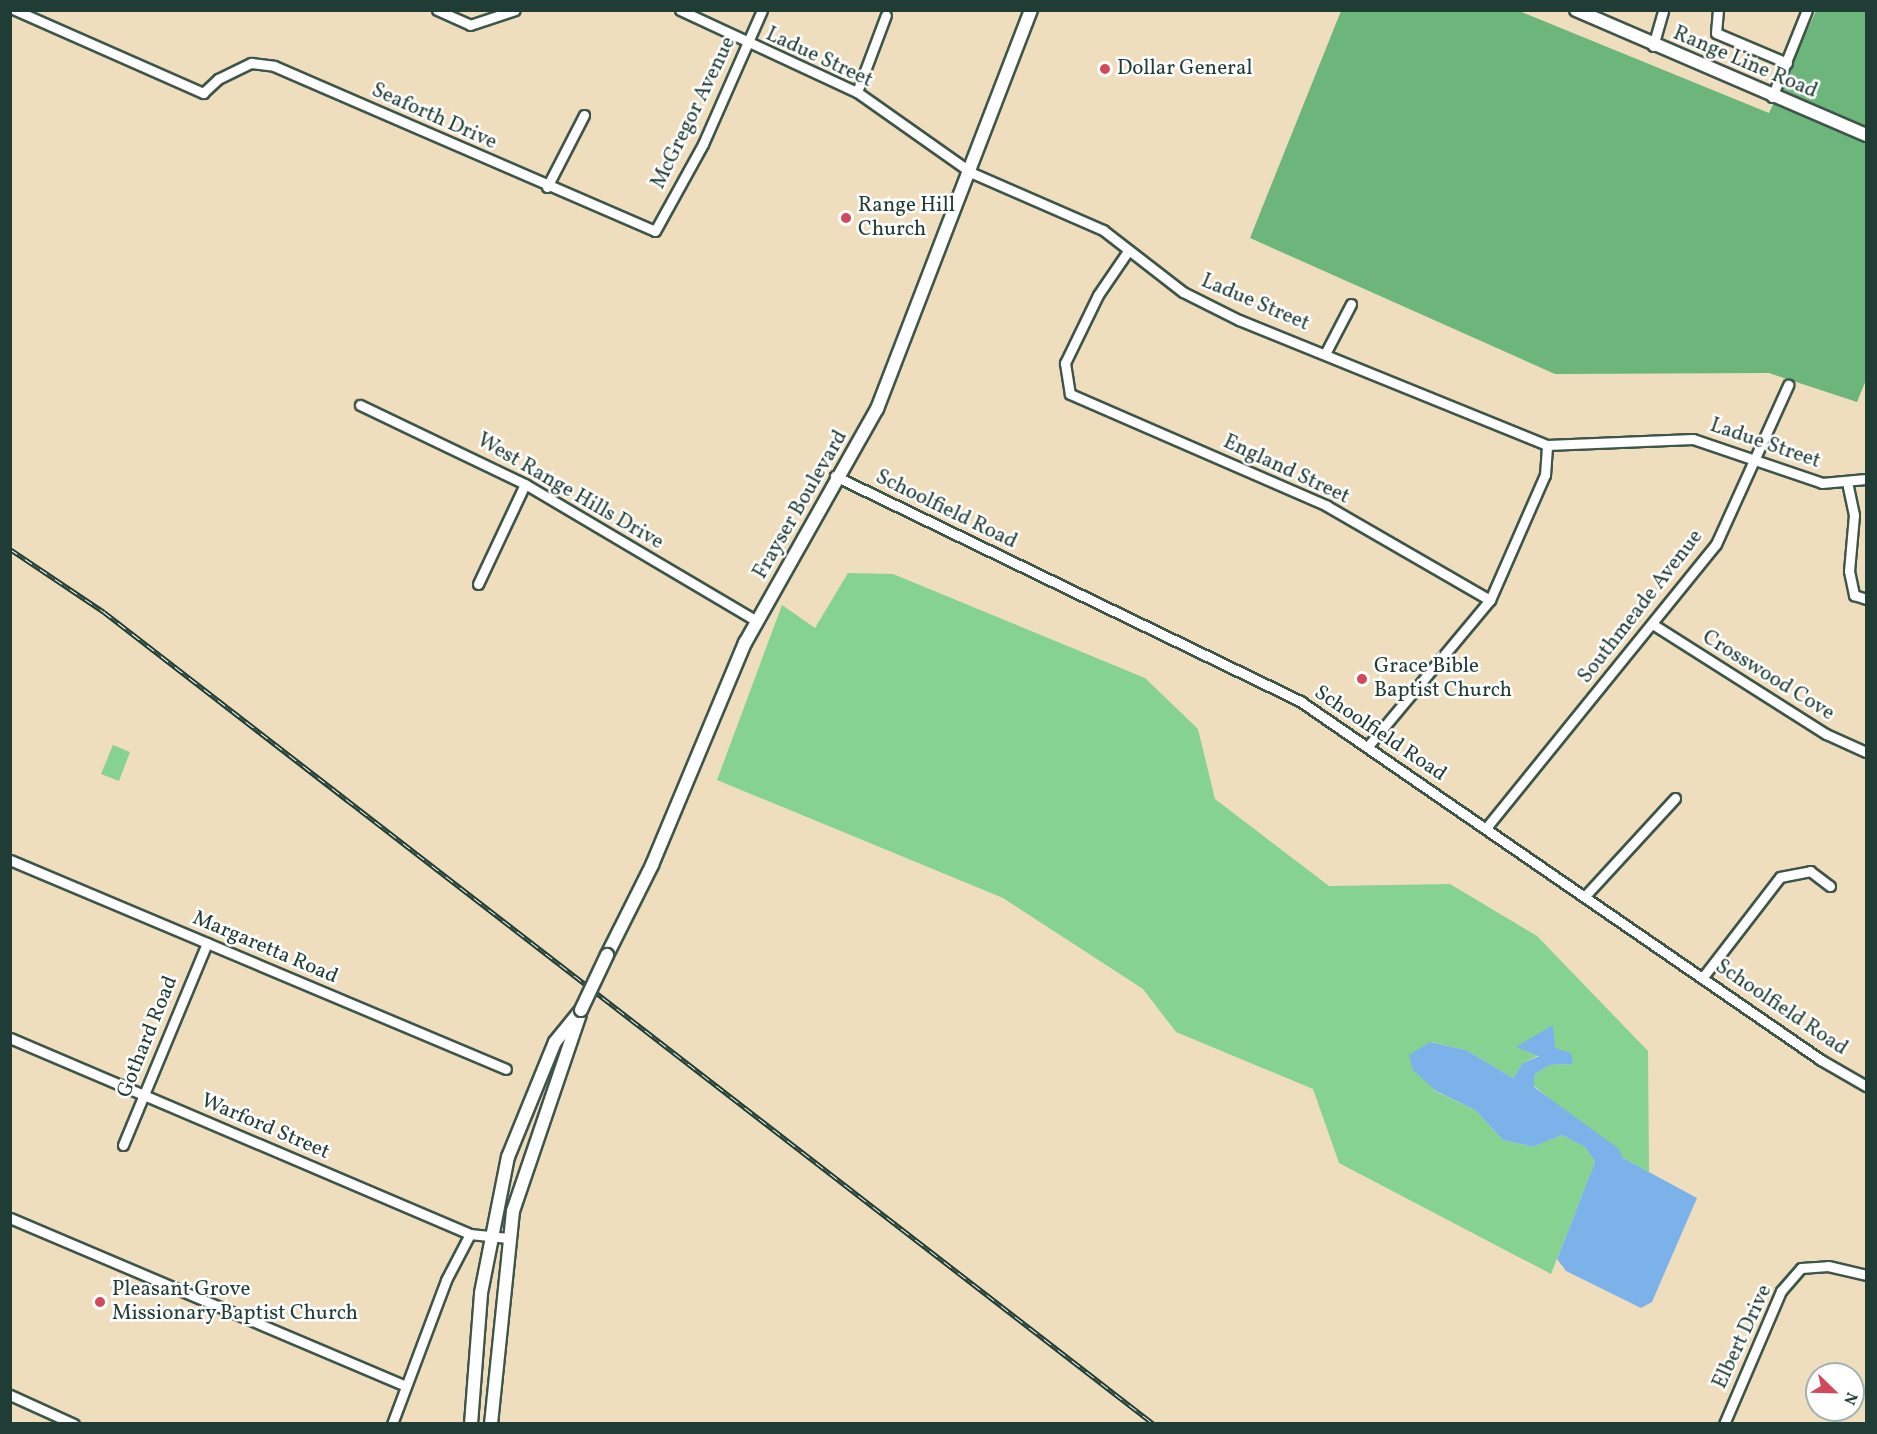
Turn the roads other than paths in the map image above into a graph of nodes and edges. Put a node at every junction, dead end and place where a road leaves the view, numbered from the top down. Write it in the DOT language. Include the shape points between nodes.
graph roads {
  1 [pos="15,10"];
  2 [pos="436,10"];
  3 [pos="515,10"];
  4 [pos="680,10"];
  5 [pos="762,10"];
  6 [pos="1030,10"];
  7 [pos="1576,10"];
  8 [pos="1663,10"];
  9 [pos="1718,10"];
  10 [pos="1807,10"];
  11 [pos="886,15"];
  12 [pos="748,44"];
  13 [pos="1653,46"];
  14 [pos="1787,63"];
  15 [pos="857,92"];
  16 [pos="1773,98"];
  17 [pos="585,115"];
  18 [pos="1866,135"];
  19 [pos="972,173"];
  20 [pos="547,187"];
  21 [pos="655,231"];
  22 [pos="1128,251"];
  23 [pos="1351,304"];
  24 [pos="1326,352"];
  25 [pos="1788,385"];
  26 [pos="360,405"];
  27 [pos="1547,445"];
  28 [pos="1753,460"];
  29 [pos="835,476"];
  30 [pos="1866,480"];
  31 [pos="1847,482"];
  32 [pos="525,484"];
  33 [pos="478,584"];
  34 [pos="1866,599"];
  35 [pos="1490,600"];
  36 [pos="757,621"];
  37 [pos="1654,625"];
  38 [pos="1369,745"];
  39 [pos="1866,752"];
  40 [pos="1675,798"];
  41 [pos="1486,828"];
  42 [pos="10,860"];
  43 [pos="1830,886"];
  44 [pos="1585,896"];
  45 [pos="207,943"];
  46 [pos="1703,977"];
  47 [pos="581,1010"];
  48 [pos="10,1038"];
  49 [pos="506,1069"];
  50 [pos="1866,1086"];
  51 [pos="144,1095"];
  52 [pos="123,1145"];
  53 [pos="10,1218"];
  54 [pos="470,1234"];
  55 [pos="489,1235"];
  56 [pos="508,1238"];
  57 [pos="1866,1275"];
  58 [pos="405,1386"];
  59 [pos="10,1395"];
  60 [pos="74,1424"];
  61 [pos="392,1424"];
  62 [pos="471,1424"];
  63 [pos="491,1424"];
  64 [pos="1724,1424"];
  1 -- 20 [label="street, Seaforth Drive" via="203,93 218,79 251,63 274,66"];
  2 -- 3 [label="street" via="470,25 500,19"];
  4 -- 12 [label="street, Ladue Street"];
  5 -- 12 [label="street, McGregor Avenue"];
  6 -- 19 [label="main road, Frayser Boulevard"];
  7 -- 13 [label="main road, Range Line Road"];
  8 -- 13 [label="street"];
  9 -- 14 [label="street" via="1716,33"];
  10 -- 14 [label="street"];
  11 -- 15 [label="street"];
  12 -- 15 [label="street, Ladue Street"];
  12 -- 21 [label="street, McGregor Avenue" via="703,144"];
  13 -- 16 [label="main road, Range Line Road"];
  14 -- 16 [label="street"];
  15 -- 19 [label="street, Ladue Street"];
  16 -- 18 [label="main road, Range Line Road"];
  17 -- 20 [label="street"];
  19 -- 22 [label="street, Ladue Street" via="1103,230"];
  19 -- 29 [label="main road, Frayser Boulevard" via="877,409"];
  20 -- 21 [label="street, Seaforth Drive"];
  22 -- 24 [label="street, Ladue Street" via="1183,292 1239,320"];
  22 -- 35 [label="street, England Street" via="1098,295 1065,363 1070,394 1327,506"];
  23 -- 24 [label="street"];
  24 -- 27 [label="street, Ladue Street"];
  25 -- 28 [label="street, Southmeade Avenue"];
  26 -- 32 [label="street, West Range Hills Drive"];
  27 -- 28 [label="street, Ladue Street" via="1693,439"];
  27 -- 35 [label="street" via="1545,475"];
  28 -- 31 [label="street, Ladue Street" via="1822,483"];
  28 -- 37 [label="street, Southmeade Avenue" via="1716,544"];
  29 -- 36 [label="main road, Frayser Boulevard"];
  29 -- 38 [label="street, Schoolfield Road" via="1299,701"];
  30 -- 31 [label="street, Ladue Street"];
  31 -- 34 [label="street" via="1854,515 1849,571 1854,595"];
  32 -- 33 [label="street"];
  32 -- 36 [label="street, West Range Hills Drive"];
  35 -- 38 [label="street"];
  36 -- 47 [label="main road, Frayser Boulevard, bridge"];
  37 -- 39 [label="street, Crosswood Cove" via="1826,734"];
  37 -- 41 [label="street, Southmeade Avenue"];
  38 -- 41 [label="street, Schoolfield Road"];
  40 -- 44 [label="street"];
  41 -- 44 [label="street, Schoolfield Road"];
  42 -- 45 [label="street, Margaretta Road"];
  43 -- 46 [label="street" via="1810,871 1780,877"];
  44 -- 46 [label="street, Schoolfield Road"];
  45 -- 49 [label="street, Margaretta Road"];
  45 -- 51 [label="street, Gothard Road"];
  46 -- 50 [label="street, Schoolfield Road"];
  47 -- 55 [label="main road" via="555,1042 537,1082 508,1157"];
  47 -- 56 [label="main road" via="574,1043 521,1177"];
  48 -- 51 [label="street, Warford Street"];
  51 -- 52 [label="street, Gothard Road"];
  51 -- 54 [label="street, Warford Street"];
  53 -- 58 [label="street"];
  54 -- 55 [label="street, Warford Street"];
  54 -- 58 [label="street"];
  55 -- 56 [label="street, Warford Street"];
  55 -- 62 [label="main road"];
  56 -- 63 [label="main road"];
  57 -- 64 [label="street, Elbert Drive" via="1828,1266 1801,1268 1781,1291"];
  58 -- 61 [label="street"];
  59 -- 60 [label="street"];
}
